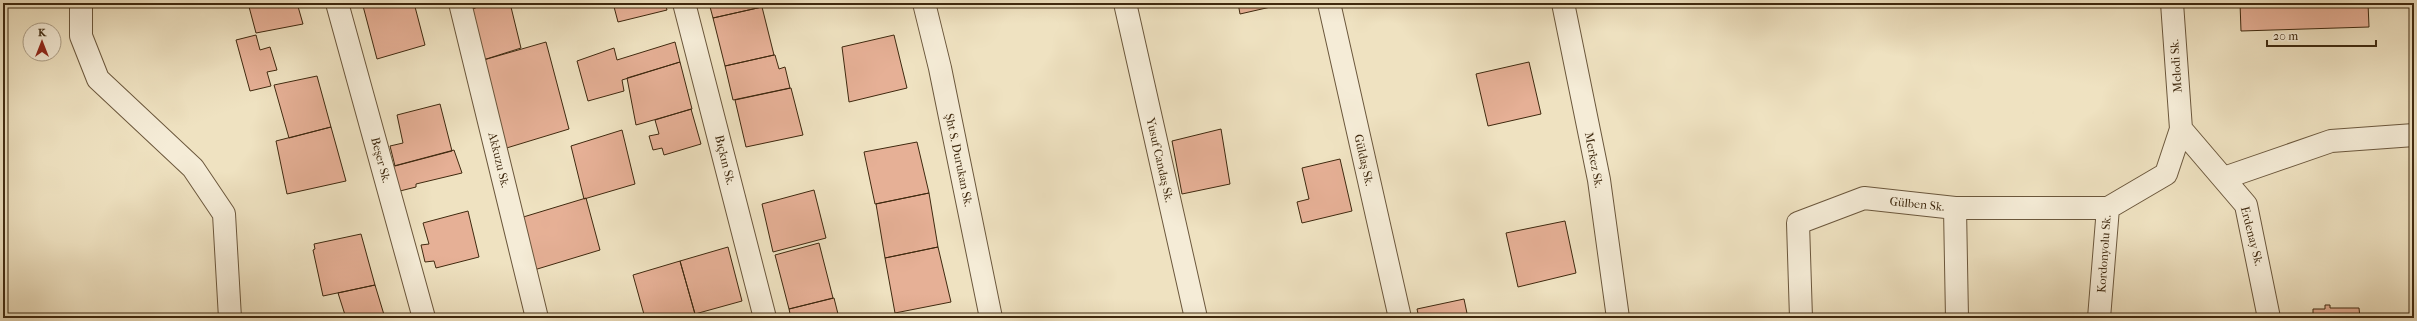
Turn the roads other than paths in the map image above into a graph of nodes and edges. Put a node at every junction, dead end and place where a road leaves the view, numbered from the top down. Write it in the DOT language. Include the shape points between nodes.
graph roads {
  1 [pos="81,3"];
  2 [pos="337,3"];
  3 [pos="460,3"];
  4 [pos="684,3"];
  5 [pos="924,3"];
  6 [pos="1125,3"];
  7 [pos="1329,3"];
  8 [pos="1563,3"];
  9 [pos="2172,3"];
  10 [pos="2181,129"];
  11 [pos="2414,135"];
  12 [pos="2224,178"];
  13 [pos="1955,208"];
  14 [pos="2108,208"];
  15 [pos="230,318"];
  16 [pos="424,318"];
  17 [pos="537,318"];
  18 [pos="765,318"];
  19 [pos="991,318"];
  20 [pos="1196,318"];
  21 [pos="1400,318"];
  22 [pos="1618,318"];
  23 [pos="1801,318"];
  24 [pos="1957,318"];
  25 [pos="2099,318"];
  26 [pos="2269,318"];
  1 -- 15 [label="street" via="81,36 98,79 193,168 224,214"];
  2 -- 16 [label="street, Beşer Sk."];
  3 -- 17 [label="street, Akkuzu Sk."];
  4 -- 18 [label="street, Bıçkın Sk."];
  5 -- 19 [label="street, Şht S. Durukan Sk." via="940,68"];
  6 -- 20 [label="street, Yusuf Candaş Sk."];
  7 -- 21 [label="street, Güldaş Sk."];
  8 -- 22 [label="street, Merkez Sk." via="1598,180"];
  9 -- 10 [label="street, Melodi Sk."];
  10 -- 12 [label="street, Erdenay Sk."];
  10 -- 14 [label="street, Kordonyolu Sk." via="2166,174"];
  11 -- 12 [label="street" via="2331,141"];
  12 -- 26 [label="street, Erdenay Sk." via="2246,205"];
  13 -- 14 [label="street"];
  13 -- 23 [label="street, Gülben Sk." via="1864,198 1798,223"];
  13 -- 24 [label="street, Gülben Sk."];
  14 -- 25 [label="street, Kordonyolu Sk."];
}
